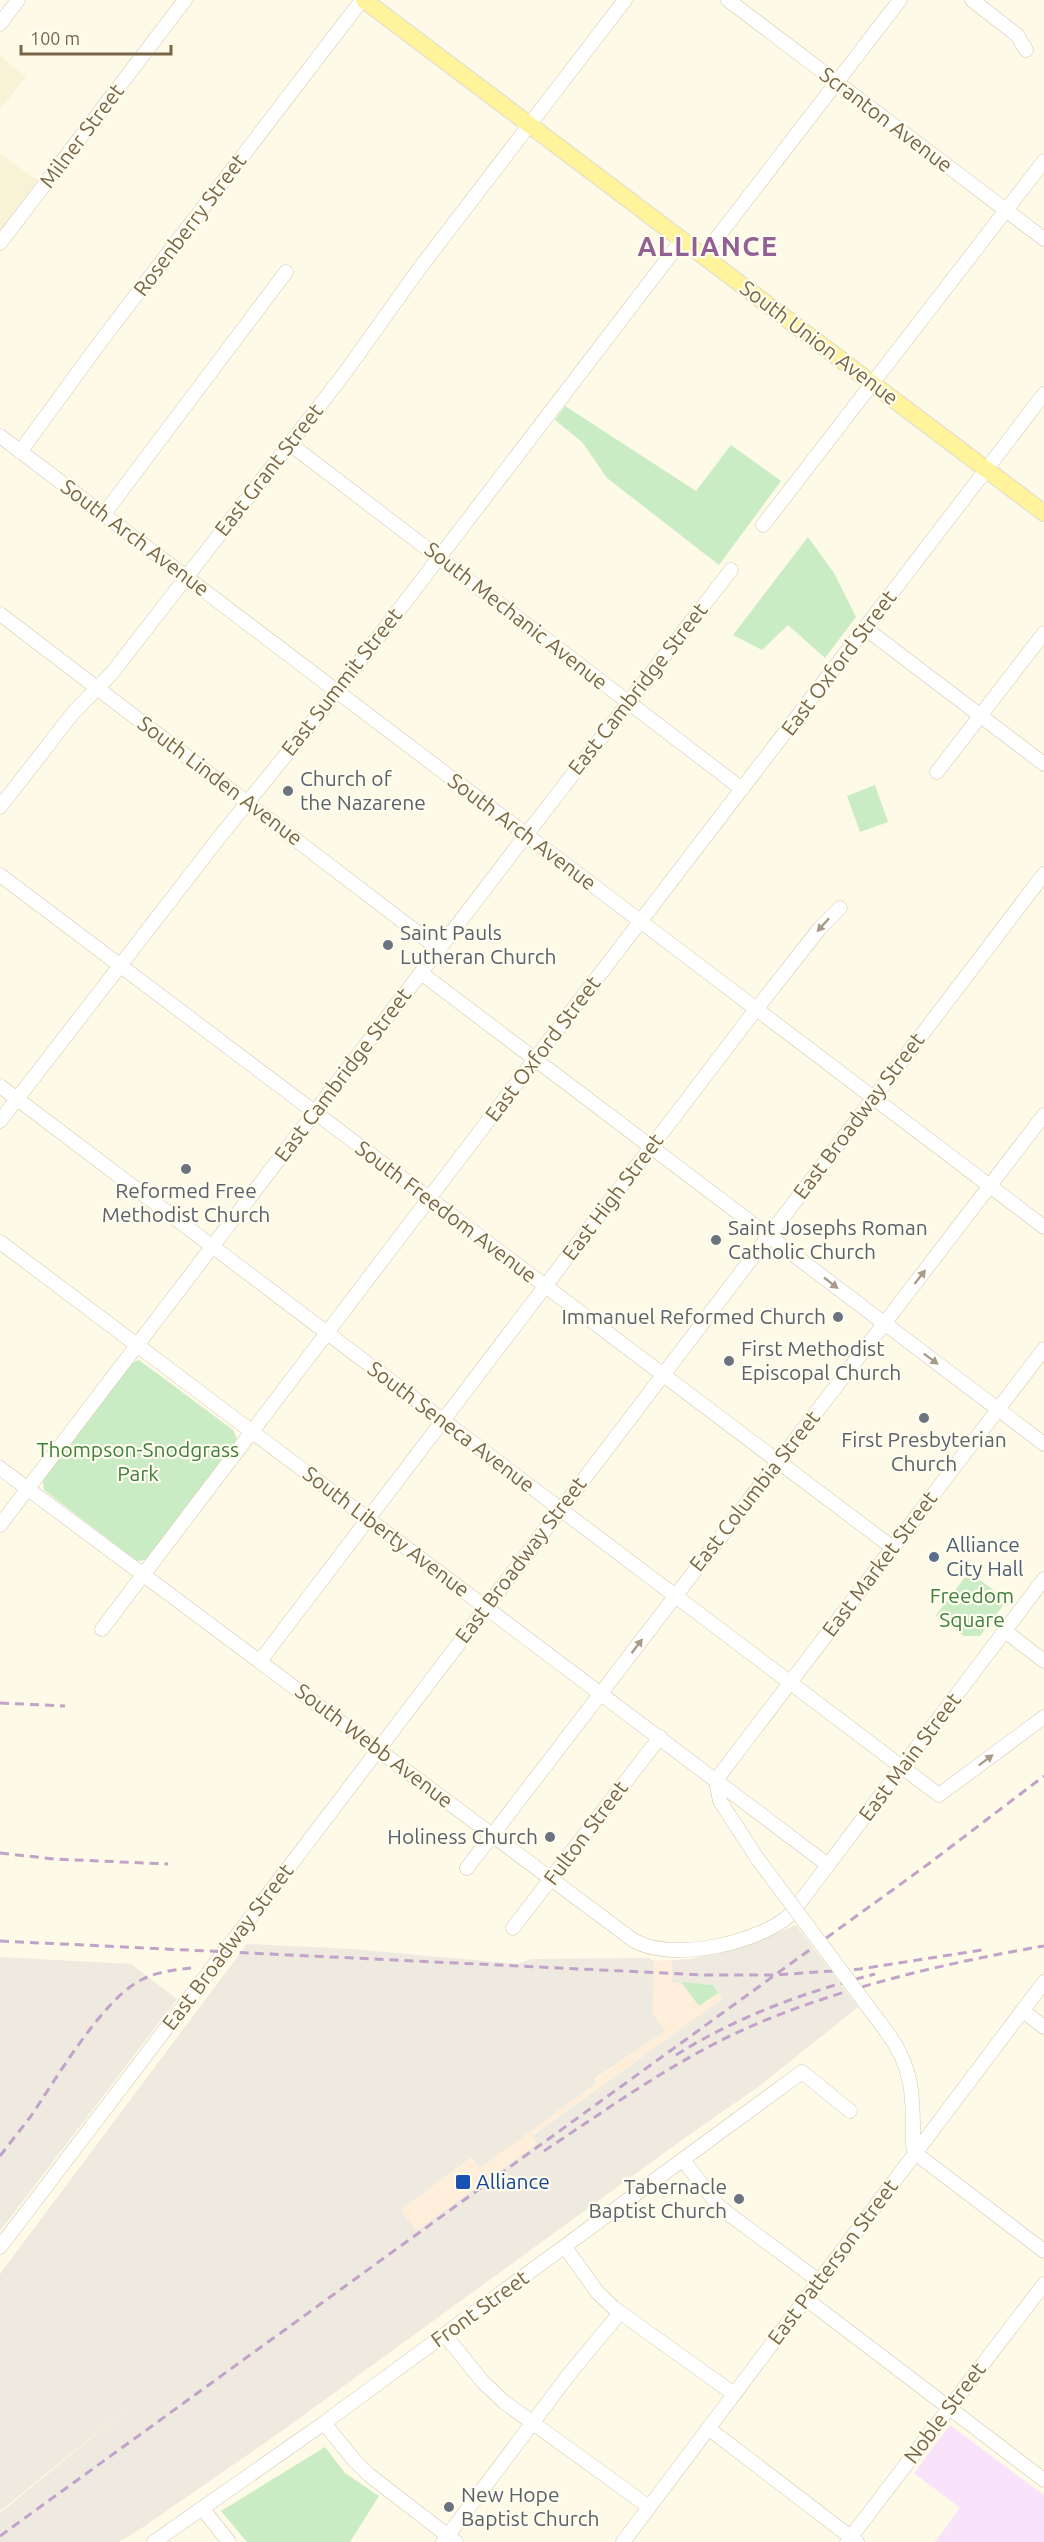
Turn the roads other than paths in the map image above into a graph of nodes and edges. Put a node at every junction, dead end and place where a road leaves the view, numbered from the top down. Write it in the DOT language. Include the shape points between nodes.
graph roads {
  1 [pos="18,0"];
  2 [pos="185,0"];
  3 [pos="363,0"];
  4 [pos="625,0"];
  5 [pos="728,0"];
  6 [pos="900,0"];
  7 [pos="972,0"];
  8 [pos="0,24"];
  9 [pos="1026,50"];
  10 [pos="837,83"];
  11 [pos="529,125"];
  12 [pos="1044,160"];
  13 [pos="1006,210"];
  14 [pos="1044,239"];
  15 [pos="682,240"];
  16 [pos="0,243"];
  17 [pos="703,256"];
  18 [pos="286,272"];
  19 [pos="872,384"];
  20 [pos="1044,394"];
  21 [pos="0,436"];
  22 [pos="290,444"];
  23 [pos="20,452"];
  24 [pos="986,469"];
  25 [pos="1044,513"];
  26 [pos="104,514"];
  27 [pos="763,525"];
  28 [pos="439,556"];
  29 [pos="731,570"];
  30 [pos="186,576"];
  31 [pos="0,614"];
  32 [pos="865,628"];
  33 [pos="1044,633"];
  34 [pos="96,687"];
  35 [pos="337,691"];
  36 [pos="628,702"];
  37 [pos="980,716"];
  38 [pos="1044,764"];
  39 [pos="937,772"];
  40 [pos="742,789"];
  41 [pos="248,802"];
  42 [pos="0,807"];
  43 [pos="526,835"];
  44 [pos="1044,874"];
  45 [pos="0,875"];
  46 [pos="840,908"];
  47 [pos="640,922"];
  48 [pos="439,949"];
  49 [pos="120,966"];
  50 [pos="421,973"];
  51 [pos="757,1009"];
  52 [pos="535,1059"];
  53 [pos="0,1086"];
  54 [pos="873,1098"];
  55 [pos="17,1099"];
  56 [pos="315,1113"];
  57 [pos="1044,1115"];
  58 [pos="0,1121"];
  59 [pos="651,1147"];
  60 [pos="990,1186"];
  61 [pos="430,1199"];
  62 [pos="1044,1227"];
  63 [pos="768,1235"];
  64 [pos="0,1242"];
  65 [pos="211,1247"];
  66 [pos="545,1286"];
  67 [pos="884,1324"];
  68 [pos="327,1333"];
  69 [pos="136,1345"];
  70 [pos="1044,1349"];
  71 [pos="662,1374"];
  72 [pos="998,1410"];
  73 [pos="443,1420"];
  74 [pos="251,1432"];
  75 [pos="1044,1444"];
  76 [pos="778,1461"];
  77 [pos="0,1468"];
  78 [pos="27,1488"];
  79 [pos="560,1509"];
  80 [pos="368,1519"];
  81 [pos="0,1524"];
  82 [pos="893,1548"];
  83 [pos="144,1574"];
  84 [pos="1044,1579"];
  85 [pos="675,1596"];
  86 [pos="486,1607"];
  87 [pos="102,1629"];
  88 [pos="1005,1631"];
  89 [pos="260,1661"];
  90 [pos="1044,1661"];
  91 [pos="790,1683"];
  92 [pos="601,1693"];
  93 [pos="1044,1717"];
  94 [pos="660,1737"];
  95 [pos="378,1749"];
  96 [pos="902,1767"];
  97 [pos="717,1780"];
  98 [pos="492,1834"];
  99 [pos="828,1865"];
  100 [pos="467,1868"];
  101 [pos="552,1878"];
  102 [pos="513,1928"];
  103 [pos="770,1929"];
  104 [pos="1044,1982"];
  105 [pos="1023,2010"];
  106 [pos="1044,2027"];
  107 [pos="850,2111"];
  108 [pos="915,2153"];
  109 [pos="683,2160"];
  110 [pos="0,2247"];
  111 [pos="565,2247"];
  112 [pos="1044,2251"];
  113 [pos="819,2281"];
  114 [pos="1044,2284"];
  115 [pos="806,2299"];
  116 [pos="620,2313"];
  117 [pos="445,2335"];
  118 [pos="734,2394"];
  119 [pos="948,2407"];
  120 [pos="324,2423"];
  121 [pos="532,2424"];
  122 [pos="708,2428"];
  123 [pos="1044,2480"];
  124 [pos="649,2507"];
  125 [pos="202,2508"];
  126 [pos="449,2540"];
  127 [pos="851,2540"];
  128 [pos="154,2542"];
  129 [pos="229,2542"];
  130 [pos="623,2542"];
  1 -- 8 [label="street"];
  2 -- 16 [label="street, Milner Street"];
  3 -- 11 [label="main road, South Union Avenue"];
  3 -- 23 [label="street, Rosenberry Street"];
  4 -- 11 [label="street, East Grant Street"];
  5 -- 10 [label="street, Scranton Avenue"];
  6 -- 10 [label="street"];
  7 -- 9 [label="street" via="1017,35"];
  10 -- 13 [label="street, Scranton Avenue"];
  10 -- 17 [label="street"];
  11 -- 15 [label="main road, South Union Avenue"];
  11 -- 22 [label="street, East Grant Street"];
  12 -- 13 [label="street"];
  13 -- 14 [label="street, Scranton Avenue"];
  13 -- 19 [label="street"];
  15 -- 17 [label="main road, South Union Avenue"];
  15 -- 28 [label="street, East Summit Street"];
  17 -- 19 [label="main road, South Union Avenue"];
  18 -- 26 [label="street"];
  19 -- 24 [label="main road, South Union Avenue"];
  19 -- 27 [label="street"];
  20 -- 24 [label="street, East Oxford Street"];
  21 -- 23 [label="street, South Arch Avenue"];
  22 -- 28 [label="street, South Mechanic Avenue"];
  22 -- 30 [label="street, East Grant Street"];
  23 -- 26 [label="street, South Arch Avenue"];
  24 -- 25 [label="main road, South Union Avenue"];
  24 -- 32 [label="street, East Oxford Street"];
  26 -- 30 [label="street, South Arch Avenue"];
  28 -- 35 [label="street, East Summit Street"];
  28 -- 36 [label="street, South Mechanic Avenue"];
  29 -- 36 [label="street, East Cambridge Street"];
  30 -- 34 [label="street, East Grant Street" via="112,673"];
  30 -- 35 [label="street, South Arch Avenue"];
  31 -- 34 [label="street, South Linden Avenue"];
  32 -- 37 [label="street"];
  32 -- 40 [label="street, East Oxford Street"];
  33 -- 37 [label="street"];
  34 -- 41 [label="street, South Linden Avenue"];
  34 -- 42 [label="street, East Grant Street"];
  35 -- 41 [label="street, East Summit Street"];
  35 -- 43 [label="street, South Arch Avenue"];
  36 -- 40 [label="street, South Mechanic Avenue"];
  36 -- 43 [label="street, East Cambridge Street"];
  37 -- 38 [label="street"];
  37 -- 39 [label="street"];
  40 -- 47 [label="street, East Oxford Street"];
  41 -- 48 [label="street, South Linden Avenue"];
  41 -- 49 [label="street, East Summit Street"];
  43 -- 47 [label="street, South Arch Avenue"];
  43 -- 48 [label="street, East Cambridge Street"];
  44 -- 54 [label="street, East Broadway Street"];
  45 -- 49 [label="street, South Freedom Avenue"];
  46 -- 51 [label="street, East High Street, one-way"];
  47 -- 51 [label="street, South Arch Avenue"];
  47 -- 52 [label="street, East Oxford Street"];
  48 -- 50 [label="street, East Cambridge Street"];
  49 -- 55 [label="street, East Summit Street"];
  49 -- 56 [label="street, South Freedom Avenue"];
  50 -- 52 [label="street"];
  50 -- 56 [label="street, East Cambridge Street"];
  51 -- 54 [label="street, South Arch Avenue"];
  51 -- 59 [label="street, East High Street"];
  52 -- 59 [label="street"];
  52 -- 61 [label="street, East Oxford Street"];
  53 -- 55 [label="street, South Seneca Avenue"];
  54 -- 60 [label="street, South Arch Avenue"];
  54 -- 63 [label="street, East Broadway Street"];
  55 -- 58 [label="street, East Summit Street"];
  55 -- 65 [label="street, South Seneca Avenue"];
  56 -- 61 [label="street, South Freedom Avenue"];
  56 -- 65 [label="street, East Cambridge Street"];
  57 -- 60 [label="street, East Columbia Street"];
  59 -- 63 [label="street"];
  59 -- 66 [label="street, East High Street"];
  60 -- 62 [label="street, South Arch Avenue"];
  67 -- 60 [label="street, East Columbia Street, one-way"];
  61 -- 66 [label="street, South Freedom Avenue"];
  61 -- 68 [label="street, East Oxford Street"];
  63 -- 67 [label="street, one-way"];
  63 -- 71 [label="street, East Broadway Street"];
  64 -- 69 [label="street, South Liberty Avenue"];
  65 -- 68 [label="street, South Seneca Avenue"];
  65 -- 69 [label="street, East Cambridge Street"];
  66 -- 71 [label="street, South Freedom Avenue"];
  66 -- 73 [label="street, East High Street"];
  67 -- 72 [label="street, one-way"];
  67 -- 76 [label="street, East Columbia Street"];
  68 -- 73 [label="street, South Seneca Avenue"];
  68 -- 74 [label="street, East Oxford Street"];
  69 -- 74 [label="street, South Liberty Avenue"];
  69 -- 78 [label="street, East Cambridge Street"];
  70 -- 72 [label="street, East Market Street"];
  71 -- 76 [label="street, South Freedom Avenue"];
  71 -- 79 [label="street, East Broadway Street"];
  72 -- 75 [label="street"];
  72 -- 82 [label="street, East Market Street"];
  73 -- 79 [label="street, South Seneca Avenue"];
  73 -- 80 [label="street, East High Street"];
  74 -- 80 [label="street, South Liberty Avenue"];
  74 -- 83 [label="street, East Oxford Street"];
  76 -- 82 [label="street, South Freedom Avenue"];
  76 -- 85 [label="street, East Columbia Street"];
  77 -- 78 [label="street, South Webb Avenue"];
  78 -- 81 [label="street, East Cambridge Street"];
  78 -- 83 [label="street, South Webb Avenue"];
  79 -- 85 [label="street, South Seneca Avenue"];
  79 -- 86 [label="street, East Broadway Street"];
  80 -- 86 [label="street, South Liberty Avenue"];
  80 -- 89 [label="street, East High Street"];
  82 -- 91 [label="street, East Market Street"];
  83 -- 87 [label="street, East Oxford Street"];
  83 -- 89 [label="street, South Webb Avenue"];
  84 -- 88 [label="street, East Main Street"];
  85 -- 91 [label="street, South Seneca Avenue"];
  92 -- 85 [label="street, East Columbia Street, one-way"];
  86 -- 92 [label="street, South Liberty Avenue"];
  86 -- 95 [label="street, East Broadway Street"];
  88 -- 90 [label="street"];
  88 -- 96 [label="street, East Main Street"];
  89 -- 95 [label="street, South Webb Avenue"];
  91 -- 96 [label="street, South Seneca Avenue"];
  91 -- 97 [label="street, East Market Street"];
  92 -- 94 [label="street, South Liberty Avenue"];
  92 -- 98 [label="street, East Columbia Street"];
  96 -- 93 [label="street, South Seneca Avenue, one-way" via="939,1795"];
  94 -- 97 [label="street, South Liberty Avenue"];
  94 -- 101 [label="street, Fulton Street"];
  95 -- 98 [label="street, South Webb Avenue"];
  95 -- 110 [label="street, East Broadway Street"];
  96 -- 99 [label="street, East Main Street"];
  97 -- 99 [label="street, South Liberty Avenue"];
  97 -- 108 [label="street, bridge" via="720,1801 757,1858 902,2053 911,2080"];
  98 -- 100 [label="street, East Columbia Street"];
  98 -- 101 [label="street, South Webb Avenue"];
  99 -- 103 [label="street, East Main Street" via="791,1914"];
  101 -- 102 [label="street, Fulton Street"];
  101 -- 103 [label="street, South Webb Avenue" via="633,1940 653,1949 705,1947"];
  104 -- 105 [label="street, East Patterson Street"];
  105 -- 106 [label="street"];
  105 -- 108 [label="street, East Patterson Street"];
  107 -- 109 [label="street, Front Street" via="802,2072"];
  108 -- 112 [label="street"];
  108 -- 113 [label="street, East Patterson Street"];
  109 -- 111 [label="street, Front Street"];
  109 -- 113 [label="street" via="717,2204"];
  111 -- 116 [label="street" via="598,2293"];
  111 -- 117 [label="street, Front Street"];
  113 -- 115 [label="street, East Patterson Street"];
  114 -- 119 [label="street, Noble Street"];
  115 -- 118 [label="street, East Patterson Street"];
  115 -- 119 [label="street"];
  116 -- 118 [label="street"];
  116 -- 121 [label="street"];
  117 -- 120 [label="street, Front Street"];
  117 -- 121 [label="street" via="487,2387"];
  118 -- 122 [label="street, East Patterson Street"];
  119 -- 123 [label="street"];
  119 -- 127 [label="street, Noble Street"];
  120 -- 125 [label="street, Front Street"];
  120 -- 126 [label="street" via="369,2475"];
  121 -- 124 [label="street"];
  121 -- 126 [label="street"];
  122 -- 124 [label="street, East Patterson Street"];
  122 -- 127 [label="street"];
  124 -- 130 [label="street, East Patterson Street"];
  125 -- 128 [label="street, Front Street"];
  125 -- 129 [label="street"];
}
